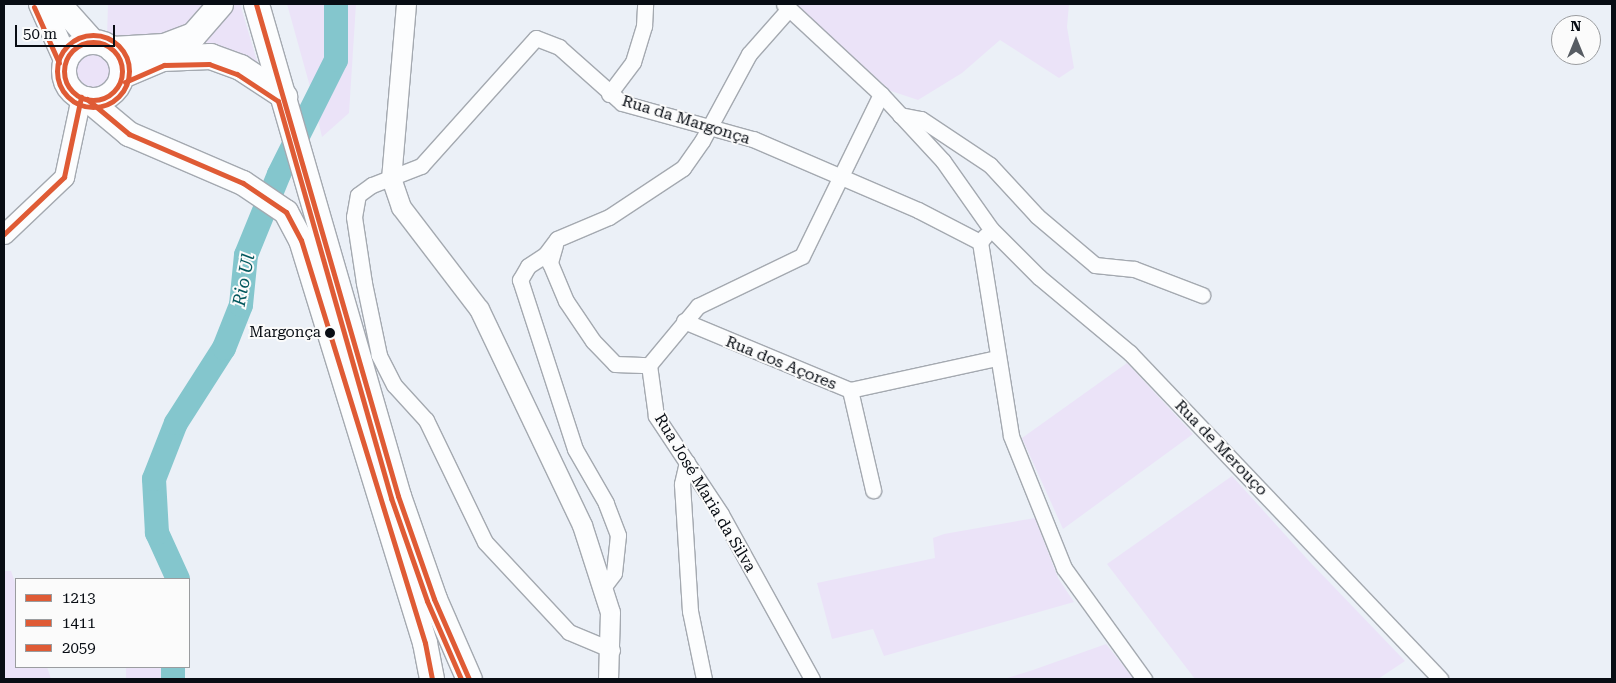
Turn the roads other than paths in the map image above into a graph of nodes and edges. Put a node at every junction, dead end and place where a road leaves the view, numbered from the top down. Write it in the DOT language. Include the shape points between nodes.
graph roads {
  1 [pos="41,4"];
  2 [pos="59,4"];
  3 [pos="220,4"];
  4 [pos="256,4"];
  5 [pos="269,4"];
  6 [pos="406,4"];
  7 [pos="645,4"];
  8 [pos="786,7"];
  9 [pos="102,46"];
  10 [pos="66,60"];
  11 [pos="118,83"];
  12 [pos="609,94"];
  13 [pos="881,94"];
  14 [pos="289,95"];
  15 [pos="84,98"];
  16 [pos="900,115"];
  17 [pos="118,126"];
  18 [pos="709,126"];
  19 [pos="842,177"];
  20 [pos="391,178"];
  21 [pos="312,180"];
  22 [pos="991,229"];
  23 [pos="4,234"];
  24 [pos="557,239"];
  25 [pos="980,242"];
  26 [pos="1202,295"];
  27 [pos="684,321"];
  28 [pos="997,358"];
  29 [pos="649,365"];
  30 [pos="850,390"];
  31 [pos="687,462"];
  32 [pos="873,490"];
  33 [pos="605,585"];
  34 [pos="612,650"];
  35 [pos="432,679"];
  36 [pos="469,679"];
  37 [pos="479,679"];
  38 [pos="608,679"];
  39 [pos="704,679"];
  40 [pos="812,679"];
  41 [pos="1144,679"];
  42 [pos="1440,679"];
  1 -- 10 [label="main road"];
  2 -- 9 [label="main road"];
  3 -- 9 [label="highway" via="193,35 148,48"];
  4 -- 14 [label="highway"];
  5 -- 14 [label="highway"];
  6 -- 20 [label="street"];
  7 -- 12 [label="street" via="644,26 632,62"];
  8 -- 13 [label="street, Rua de Merouço"];
  8 -- 18 [label="street" via="749,54"];
  9 -- 10 [label="main road" via="77,47"];
  9 -- 11 [label="main road"];
  10 -- 15 [label="main road" via="66,82"];
  11 -- 14 [label="highway" via="162,58 210,56 240,67"];
  11 -- 15 [label="main road" via="102,99"];
  11 -- 17 [label="main road"];
  12 -- 18 [label="street, Rua da Margonça" via="622,103"];
  12 -- 20 [label="street, Rua da Margonça" via="559,47 536,38 421,166"];
  13 -- 16 [label="street, Rua de Merouço"];
  13 -- 19 [label="street"];
  14 -- 21 [label="highway"];
  15 -- 17 [label="main road"];
  15 -- 23 [label="street" via="64,177"];
  16 -- 22 [label="street, Rua de Merouço" via="943,161"];
  16 -- 26 [label="street" via="921,119 990,165 1037,216 1095,265 1134,269"];
  17 -- 35 [label="main road" via="188,161 243,183 281,208 301,240 425,643"];
  18 -- 19 [label="street, Rua da Margonça"];
  18 -- 24 [label="street" via="683,168 609,217"];
  19 -- 25 [label="street, Rua da Margonça"];
  19 -- 27 [label="street" via="802,256 698,306"];
  20 -- 33 [label="street" via="401,207 462,284 492,335"];
  20 -- 34 [label="street" via="358,195 354,217 379,355 394,384 426,420 485,542 569,632"];
  21 -- 36 [label="highway" via="398,496 434,599"];
  21 -- 37 [label="highway" via="406,494 442,598"];
  22 -- 25 [label="street"];
  22 -- 42 [label="street, Rua de Merouço" via="1039,277 1130,353"];
  24 -- 29 [label="street" via="550,263 566,301 593,341 615,364"];
  24 -- 33 [label="street" via="545,255 528,266 520,280 575,449 606,503 618,535 614,572"];
  25 -- 28 [label="street"];
  27 -- 29 [label="street"];
  27 -- 30 [label="street, Rua dos Açores"];
  28 -- 30 [label="street, Rua dos Açores"];
  28 -- 41 [label="street" via="1011,436 1064,568"];
  29 -- 31 [label="street, Rua José Maria da Silva" via="656,416"];
  30 -- 32 [label="street"];
  31 -- 39 [label="street" via="682,484 690,611"];
  31 -- 40 [label="street, Rua José Maria da Silva" via="722,514"];
  33 -- 34 [label="street"];
  34 -- 38 [label="street"];
}
